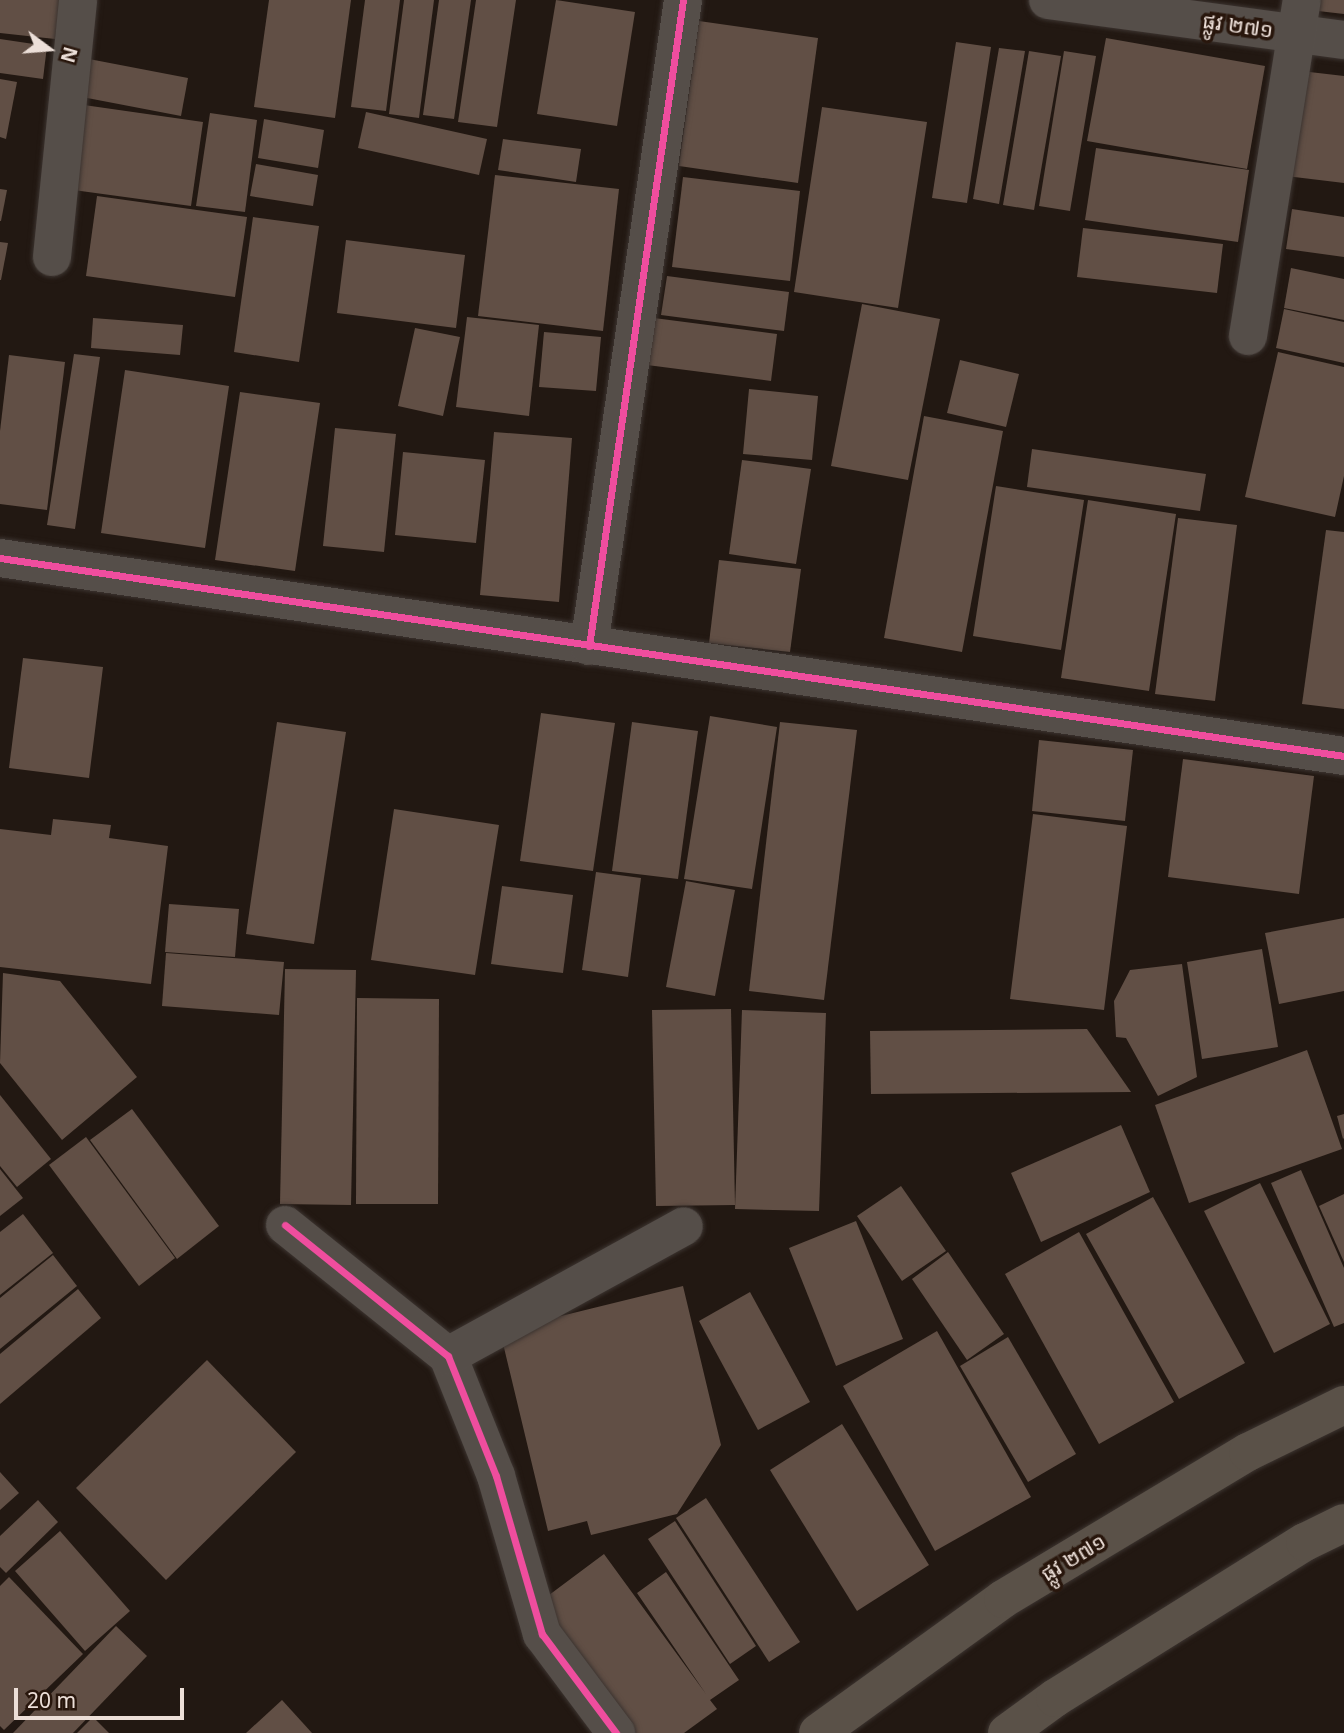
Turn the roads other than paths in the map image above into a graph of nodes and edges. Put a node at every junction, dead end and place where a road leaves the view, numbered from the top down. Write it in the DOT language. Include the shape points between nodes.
graph roads {
  1 [pos="78,0"];
  2 [pos="683,0"];
  3 [pos="1048,0"];
  4 [pos="1299,17"];
  5 [pos="1344,40"];
  6 [pos="52,257"];
  7 [pos="1248,336"];
  8 [pos="0,558"];
  9 [pos="589,646"];
  10 [pos="1344,756"];
  11 [pos="285,1225"];
  12 [pos="684,1226"];
  13 [pos="448,1356"];
  14 [pos="1344,1405"];
  15 [pos="1344,1523"];
  16 [pos="616,1733"];
  17 [pos="818,1733"];
  18 [pos="1007,1733"];
  1 -- 6 [label="street"];
  2 -- 9 [label="street"];
  3 -- 4 [label="street, ផ្លូវ ២៧១"];
  4 -- 5 [label="street, ផ្លូវ ២៧១"];
  4 -- 7 [label="street"];
  8 -- 9 [label="street"];
  9 -- 10 [label="street"];
  11 -- 13 [label="street"];
  12 -- 13 [label="street"];
  13 -- 16 [label="street" via="496,1476 542,1634"];
  14 -- 17 [label="main road, ផ្លូវ ២៧១" via="1248,1452 1003,1600"];
  15 -- 18 [label="main road" via="1294,1549 1055,1698"];
}
